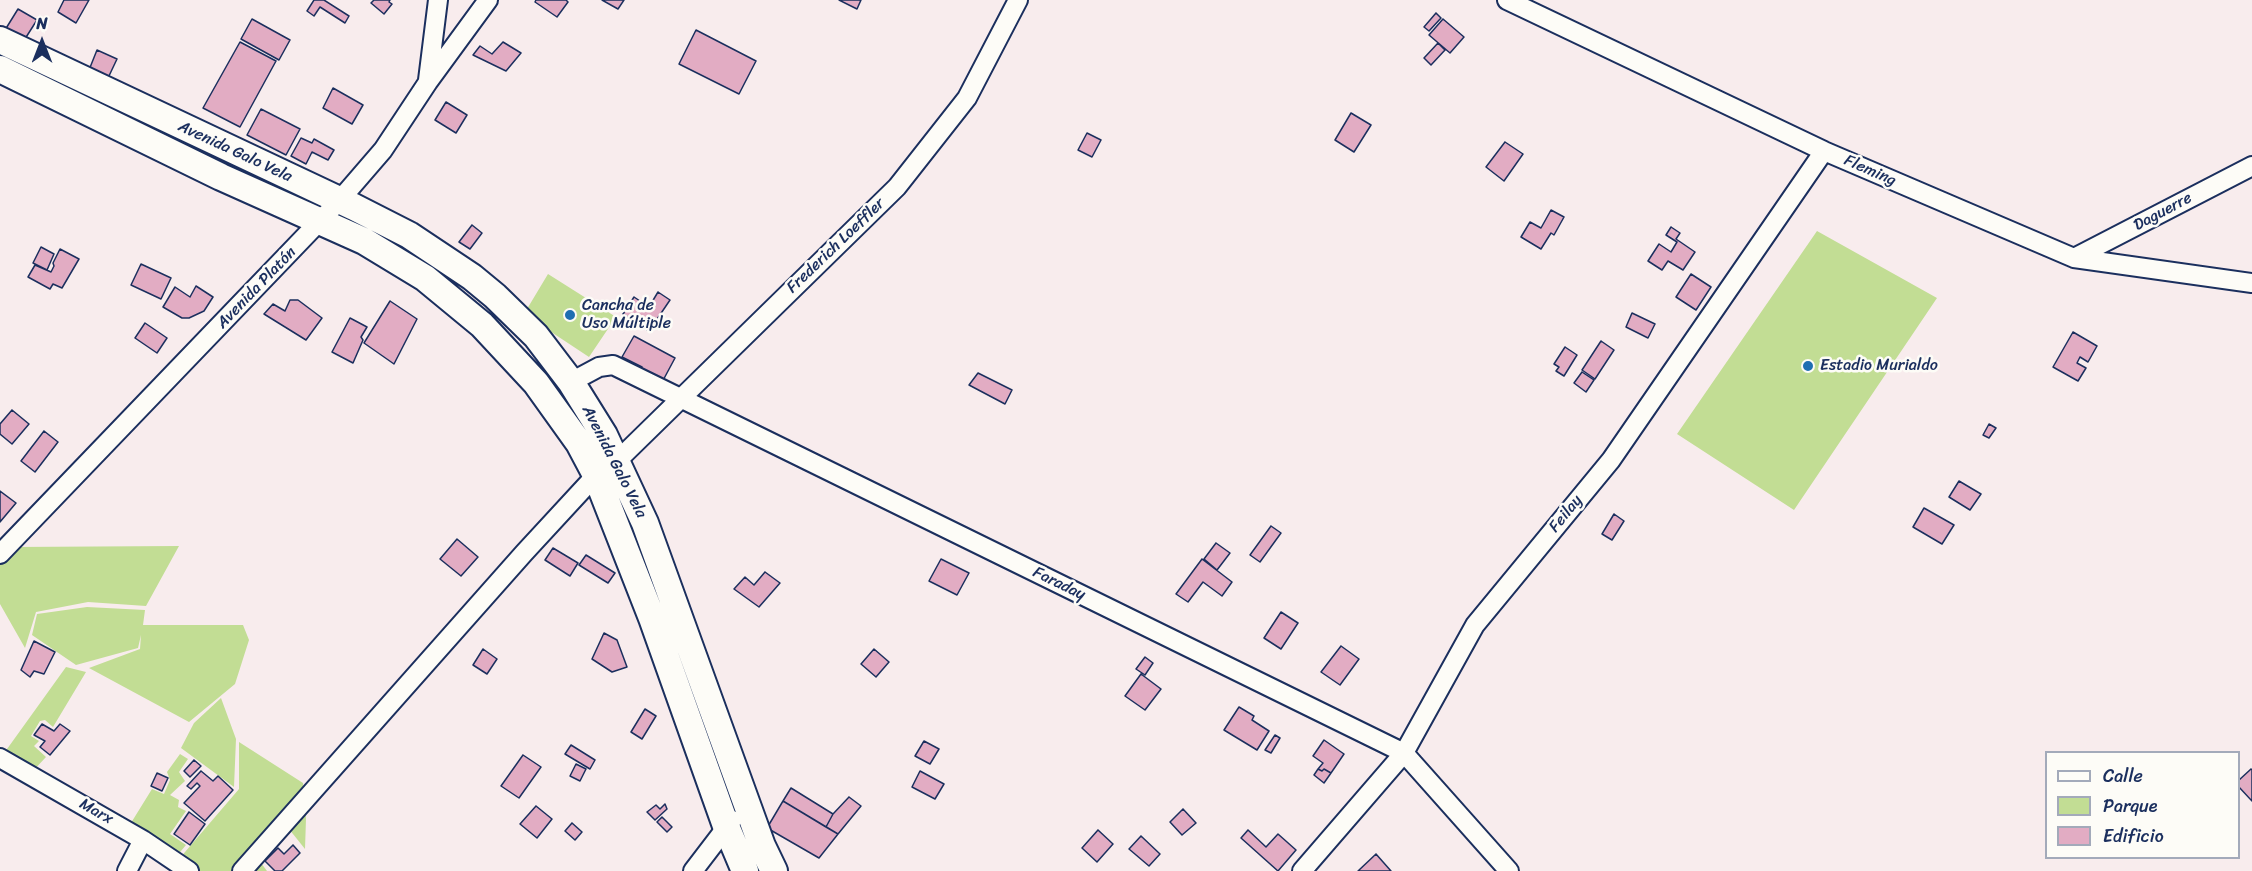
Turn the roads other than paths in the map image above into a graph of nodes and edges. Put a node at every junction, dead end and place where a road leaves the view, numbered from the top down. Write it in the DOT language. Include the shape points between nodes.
graph roads {
  1 [pos="438,0"];
  2 [pos="488,0"];
  3 [pos="1018,0"];
  4 [pos="1507,0"];
  5 [pos="0,40"];
  6 [pos="0,69"];
  7 [pos="428,82"];
  8 [pos="1824,150"];
  9 [pos="2252,166"];
  10 [pos="339,201"];
  11 [pos="321,222"];
  12 [pos="2074,258"];
  13 [pos="2252,283"];
  14 [pos="571,382"];
  15 [pos="680,399"];
  16 [pos="606,469"];
  17 [pos="0,554"];
  18 [pos="1404,753"];
  19 [pos="0,758"];
  20 [pos="747,805"];
  21 [pos="726,826"];
  22 [pos="144,840"];
  23 [pos="127,871"];
  24 [pos="189,871"];
  25 [pos="242,871"];
  26 [pos="693,871"];
  27 [pos="745,871"];
  28 [pos="774,871"];
  29 [pos="1302,871"];
  30 [pos="1509,871"];
  1 -- 7 [label="street"];
  2 -- 7 [label="street, Avenida Platón"];
  3 -- 15 [label="street, Frederich Loeffler" via="967,98 897,187"];
  4 -- 8 [label="street, Fleming"];
  5 -- 10 [label="main road, Avenida Galo Vela"];
  6 -- 11 [label="main road, Avenida Galo Vela"];
  7 -- 10 [label="street, Avenida Platón" via="382,150"];
  8 -- 12 [label="street, Fleming"];
  8 -- 18 [label="street, Feilay" via="1611,460 1475,625"];
  9 -- 12 [label="street, Daguerre"];
  10 -- 11 [label="street, Avenida Platón"];
  10 -- 14 [label="main road, Avenida Galo Vela" via="409,235 472,277 536,336"];
  11 -- 16 [label="main road, Avenida Galo Vela" via="364,241 425,278 482,325 536,383 579,443"];
  11 -- 17 [label="street, Avenida Platón"];
  12 -- 13 [label="street, Fleming"];
  14 -- 15 [label="street, Faraday" via="599,367 613,365"];
  14 -- 16 [label="main road, Avenida Galo Vela" via="604,435"];
  15 -- 16 [label="street, Frederich Loeffler"];
  15 -- 18 [label="street, Faraday"];
  16 -- 20 [label="main road, Avenida Galo Vela" via="645,523"];
  16 -- 21 [label="main road, Avenida Galo Vela" via="660,640"];
  16 -- 25 [label="street, Frederich Loeffler" via="524,553"];
  18 -- 29 [label="street, Feilay"];
  18 -- 30 [label="street, Faraday"];
  19 -- 22 [label="street, Marx"];
  20 -- 21 [label="street"];
  20 -- 28 [label="main road, Avenida Galo Vela"];
  21 -- 26 [label="street"];
  21 -- 27 [label="main road, Avenida Galo Vela"];
  22 -- 23 [label="street"];
  22 -- 24 [label="street, Marx"];
}
